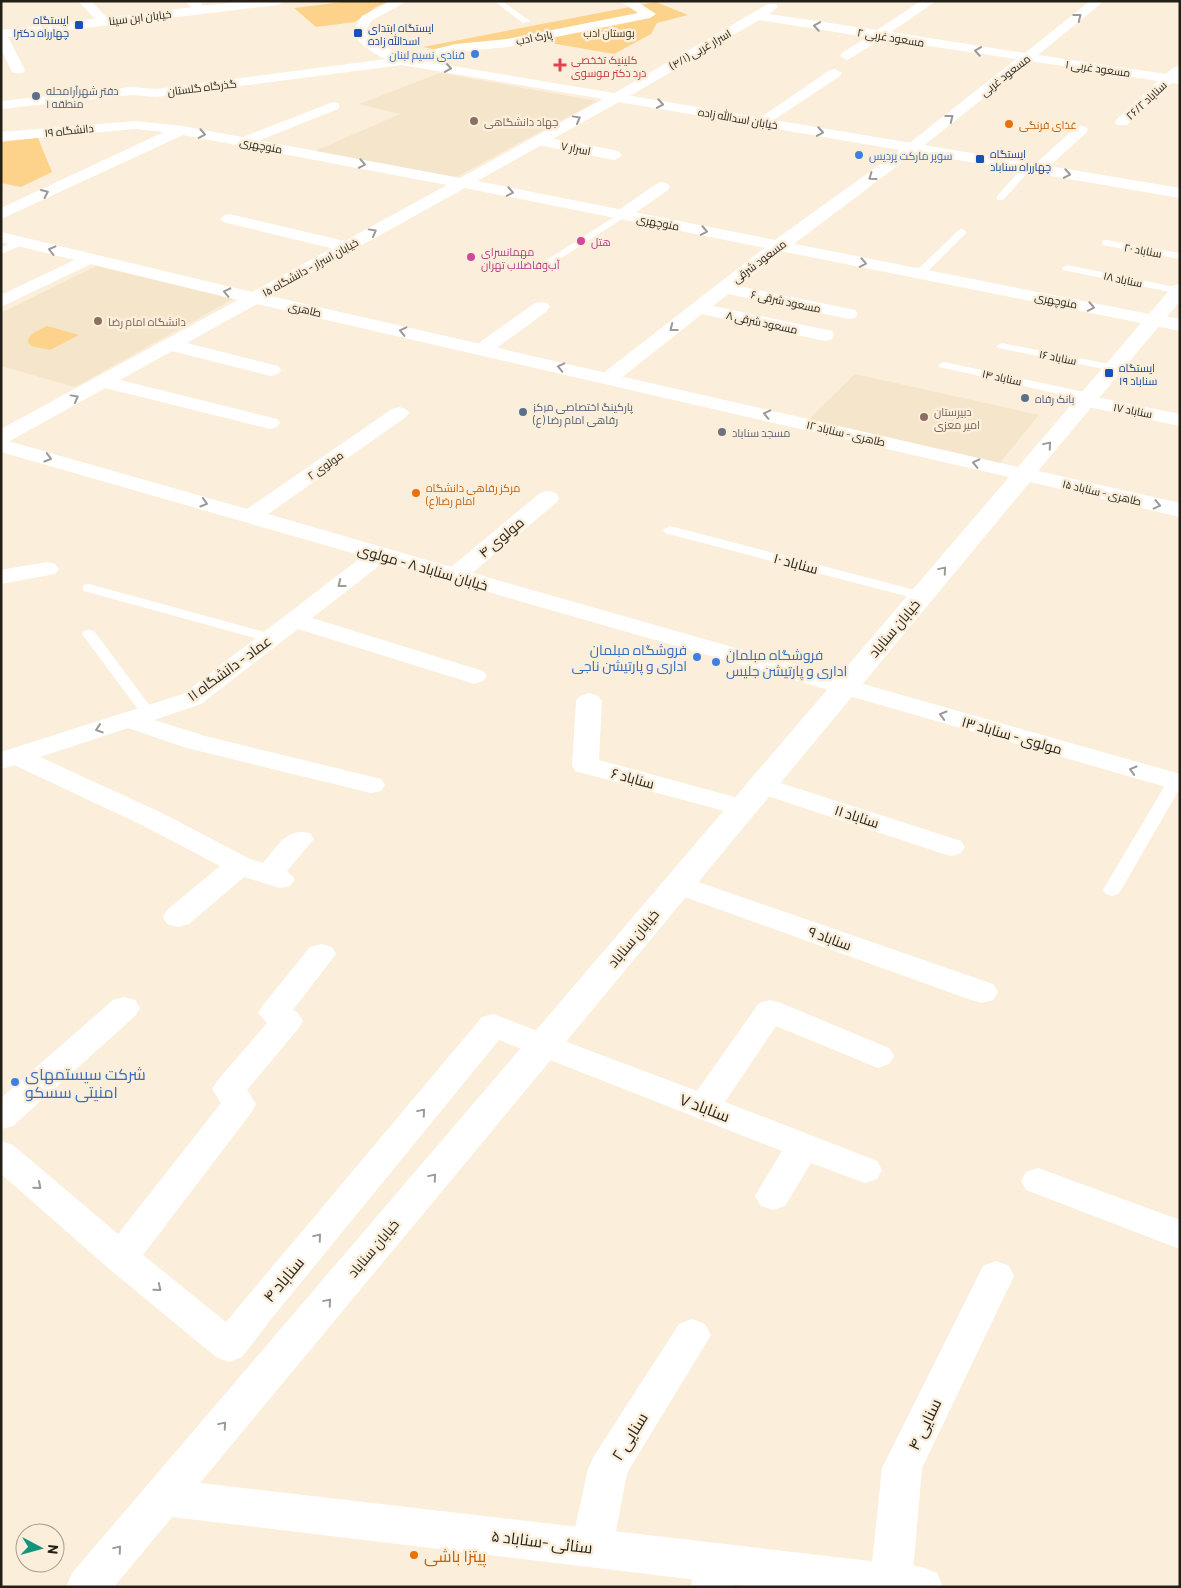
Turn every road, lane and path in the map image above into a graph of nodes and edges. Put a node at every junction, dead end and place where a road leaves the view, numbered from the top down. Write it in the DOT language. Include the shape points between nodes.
graph roads {
  1 [pos="84,1"];
  2 [pos="190,1"];
  3 [pos="278,1"];
  4 [pos="400,1"];
  5 [pos="497,1"];
  6 [pos="781,1"];
  7 [pos="930,1"];
  8 [pos="1098,1"];
  9 [pos="272,2"];
  10 [pos="631,4"];
  11 [pos="201,10"];
  12 [pos="756,16"];
  13 [pos="105,22"];
  14 [pos="526,22"];
  15 [pos="1,34"];
  16 [pos="880,35"];
  17 [pos="847,56"];
  18 [pos="1026,58"];
  19 [pos="402,61"];
  20 [pos="18,70"];
  21 [pos="835,73"];
  22 [pos="1176,76"];
  23 [pos="618,97"];
  24 [pos="1,105"];
  25 [pos="333,106"];
  26 [pos="761,122"];
  27 [pos="1122,122"];
  28 [pos="136,125"];
  29 [pos="182,130"];
  30 [pos="1081,130"];
  31 [pos="1,137"];
  32 [pos="538,141"];
  33 [pos="244,142"];
  34 [pos="912,148"];
  35 [pos="614,155"];
  36 [pos="1033,168"];
  37 [pos="462,182"];
  38 [pos="662,187"];
  39 [pos="1180,192"];
  40 [pos="1000,198"];
  41 [pos="1,214"];
  42 [pos="622,215"];
  43 [pos="229,219"];
  44 [pos="962,232"];
  45 [pos="1,238"];
  46 [pos="21,242"];
  47 [pos="1106,243"];
  48 [pos="778,246"];
  49 [pos="347,247"];
  50 [pos="1,251"];
  51 [pos="1180,256"];
  52 [pos="87,259"];
  53 [pos="542,266"];
  54 [pos="1067,268"];
  55 [pos="919,274"];
  56 [pos="724,288"];
  57 [pos="1179,290"];
  58 [pos="254,298"];
  59 [pos="1,302"];
  60 [pos="541,307"];
  61 [pos="699,308"];
  62 [pos="849,314"];
  63 [pos="1154,320"];
  64 [pos="1180,325"];
  65 [pos="825,335"];
  66 [pos="171,345"];
  67 [pos="1002,346"];
  68 [pos="483,349"];
  69 [pos="944,365"];
  70 [pos="1114,368"];
  71 [pos="271,370"];
  72 [pos="609,378"];
  73 [pos="104,382"];
  74 [pos="1087,399"];
  75 [pos="399,413"];
  76 [pos="1180,420"];
  77 [pos="270,423"];
  78 [pos="1,438"];
  79 [pos="1,445"];
  80 [pos="1024,474"];
  81 [pos="548,498"];
  82 [pos="1180,510"];
  83 [pos="251,516"];
  84 [pos="670,530"];
  85 [pos="379,555"];
  86 [pos="47,569"];
  87 [pos="454,576"];
  88 [pos="1,577"];
  89 [pos="90,588"];
  90 [pos="921,596"];
  91 [pos="294,620"];
  92 [pos="89,634"];
  93 [pos="270,638"];
  94 [pos="474,676"];
  95 [pos="844,687"];
  96 [pos="589,701"];
  97 [pos="138,716"];
  98 [pos="8,759"];
  99 [pos="1178,782"];
  100 [pos="371,785"];
  101 [pos="753,797"];
  102 [pos="300,839"];
  103 [pos="951,847"];
  104 [pos="240,865"];
  105 [pos="678,884"];
  106 [pos="1112,890"];
  107 [pos="178,917"];
  108 [pos="321,954"];
  109 [pos="982,992"];
  110 [pos="124,1008"];
  111 [pos="544,1044"];
  112 [pos="878,1056"];
  113 [pos="704,1107"];
  114 [pos="1,1117"];
  115 [pos="803,1146"];
  116 [pos="1,1154"];
  117 [pos="865,1170"];
  118 [pos="1038,1181"];
  119 [pos="774,1196"];
  120 [pos="1180,1235"];
  121 [pos="120,1257"];
  122 [pos="996,1276"];
  123 [pos="692,1335"];
  124 [pos="162,1497"];
  125 [pos="592,1547"];
  126 [pos="713,1574"];
  127 [pos="907,1585"];
  128 [pos="87,1587"];
  1 -- 13 [label="street"];
  2 -- 11 [label="street"];
  3 -- 9 [label="street, خیابان ابن سینا"];
  4 -- 19 [label="street, خیابان اسدالله زاده" via="366,19 358,33 372,46"];
  5 -- 14 [label="lane"];
  6 -- 12 [label="street, اسرار غربی (۴/۱)"];
  7 -- 16 [label="street"];
  18 -- 8 [label="street, مسعود غربی, one-way"];
  9 -- 11 [label="street, خیابان ابن سینا"];
  10 -- 19 [label="street, پارک ادب" via="650,14 507,42 456,48"];
  11 -- 13 [label="street, خیابان ابن سینا"];
  16 -- 12 [label="street, مسعود غربی ۲, one-way"];
  12 -- 23 [label="street, اسرار غربی (۴/۱)"];
  13 -- 15 [label="street, خیابان ابن سینا"];
  15 -- 20 [label="street"];
  16 -- 17 [label="street"];
  18 -- 16 [label="street, مسعود غربی ۲, one-way"];
  18 -- 22 [label="street, مسعود غربی ۱"];
  34 -- 18 [label="street, مسعود غربی, one-way"];
  19 -- 23 [label="street, خیابان اسدالله زاده, one-way"];
  19 -- 24 [label="street, گذرگاه گلستان" via="156,92 131,91"];
  21 -- 26 [label="street"];
  22 -- 27 [label="street, سناباد ۲۶/۲"];
  23 -- 26 [label="street, خیابان اسدالله زاده, one-way"];
  32 -- 23 [label="street, خیابان اسرار - دانشگاه ۱۵, one-way"];
  25 -- 33 [label="street"];
  26 -- 34 [label="street, خیابان اسدالله زاده, one-way"];
  28 -- 29 [label="street, منوچهری"];
  28 -- 31 [label="street, دانشگاه ۱۹"];
  29 -- 33 [label="street, منوچهری, one-way"];
  41 -- 29 [label="street, one-way"];
  30 -- 36 [label="street"];
  32 -- 35 [label="street, اسرار ۷"];
  32 -- 37 [label="street, خیابان اسرار - دانشگاه ۱۵"];
  33 -- 37 [label="street, منوچهری, one-way"];
  34 -- 36 [label="street, خیابان اسدالله زاده"];
  34 -- 48 [label="street, مسعود شرقی, one-way"];
  36 -- 39 [label="street, خیابان اسدالله زاده, one-way"];
  36 -- 40 [label="lane"];
  37 -- 42 [label="street, منوچهری, one-way"];
  49 -- 37 [label="street, خیابان اسرار - دانشگاه ۱۵, one-way"];
  38 -- 42 [label="street"];
  42 -- 48 [label="street, منوچهری, one-way"];
  42 -- 53 [label="lane"];
  43 -- 49 [label="street"];
  44 -- 55 [label="lane"];
  45 -- 46 [label="street, طاهری"];
  46 -- 50 [label="lane"];
  52 -- 46 [label="street, طاهری, one-way"];
  47 -- 51 [label="lane, سناباد ۲۰"];
  48 -- 55 [label="street, منوچهری, one-way"];
  48 -- 56 [label="street, مسعود شرقی"];
  49 -- 58 [label="street, خیابان اسرار - دانشگاه ۱۵"];
  58 -- 52 [label="street, طاهری, one-way"];
  52 -- 59 [label="street"];
  54 -- 57 [label="lane, سناباد ۱۸"];
  55 -- 63 [label="street, منوچهری, one-way"];
  56 -- 61 [label="street, مسعود شرقی"];
  56 -- 62 [label="street, مسعود شرقی ۶"];
  57 -- 63 [label="street, خیابان سناباد"];
  58 -- 66 [label="street, خیابان اسرار - دانشگاه ۱۵"];
  68 -- 58 [label="street, طاهری, one-way"];
  60 -- 68 [label="street"];
  61 -- 65 [label="street, مسعود شرقی ۸"];
  61 -- 72 [label="street, مسعود شرقی, one-way"];
  63 -- 64 [label="street, منوچهری"];
  63 -- 70 [label="street, خیابان سناباد"];
  66 -- 71 [label="street"];
  66 -- 73 [label="street, خیابان اسرار - دانشگاه ۱۵"];
  67 -- 70 [label="lane, سناباد ۱۶"];
  72 -- 68 [label="street, طاهری, one-way"];
  69 -- 74 [label="lane, سناباد ۱۴"];
  70 -- 74 [label="street, خیابان سناباد"];
  80 -- 72 [label="street, طاهری - سناباد ۱۲, one-way"];
  73 -- 77 [label="street"];
  78 -- 73 [label="street, خیابان اسرار - دانشگاه ۱۵, one-way"];
  74 -- 76 [label="street, سناباد ۱۷"];
  80 -- 74 [label="street, خیابان سناباد, one-way"];
  75 -- 83 [label="street, مولوی ۲"];
  79 -- 83 [label="street, خیابان سناباد ۸ - مولوی, one-way"];
  80 -- 82 [label="street, طاهری - سناباد ۱۵, one-way"];
  90 -- 80 [label="street, خیابان سناباد, one-way"];
  81 -- 87 [label="street, مولوی ۴"];
  83 -- 85 [label="street, خیابان سناباد ۸ - مولوی"];
  84 -- 90 [label="lane, سناباد ۱۰"];
  85 -- 87 [label="street, خیابان سناباد ۸ - مولوی"];
  85 -- 91 [label="street, عماد - دانشگاه ۱۱, one-way"];
  86 -- 88 [label="street"];
  87 -- 95 [label="street, خیابان سناباد ۸ - مولوی"];
  89 -- 93 [label="lane"];
  90 -- 95 [label="street, خیابان سناباد"];
  91 -- 93 [label="street, عماد - دانشگاه ۱۱"];
  91 -- 94 [label="street"];
  92 -- 97 [label="lane"];
  93 -- 97 [label="street, عماد - دانشگاه ۱۱" via="192,699"];
  99 -- 95 [label="street, مولوی - سناباد ۱۳, one-way"];
  95 -- 101 [label="street, خیابان سناباد"];
  96 -- 101 [label="street, سناباد ۶" via="586,765"];
  97 -- 98 [label="street, عماد - دانشگاه ۱۱, one-way"];
  97 -- 100 [label="street" via="196,742"];
  98 -- 104 [label="street" via="152,819"];
  99 -- 106 [label="lane"];
  101 -- 103 [label="street, سناباد ۱۱"];
  101 -- 105 [label="street, خیابان سناباد"];
  102 -- 104 [label="street" via="274,877"];
  104 -- 107 [label="street"];
  105 -- 109 [label="street, سناباد ۹"];
  105 -- 111 [label="street, خیابان سناباد"];
  108 -- 121 [label="street" via="274,1013 287,1021 229,1089 239,1104"];
  110 -- 114 [label="street"];
  111 -- 113 [label="street, سناباد ۷"];
  121 -- 111 [label="street, سناباد ۴, one-way" via="229,1346 494,1025"];
  124 -- 111 [label="street, خیابان سناباد, one-way"];
  112 -- 113 [label="street" via="770,1011"];
  113 -- 115 [label="street, سناباد ۷"];
  115 -- 117 [label="street, سناباد ۷"];
  115 -- 119 [label="street"];
  116 -- 121 [label="street, سناباد ۴, one-way"];
  118 -- 120 [label="street"];
  122 -- 127 [label="street, سنایی ۴" via="902,1468"];
  123 -- 125 [label="street, سنایی ۲" via="608,1469"];
  124 -- 125 [label="street, سنائی -سناباد ۵"];
  128 -- 124 [label="street, خیابان سناباد, one-way"];
  125 -- 126 [label="street, سنائی -سناباد ۵"];
  126 -- 127 [label="street, سنائی -سناباد ۵"];
}
